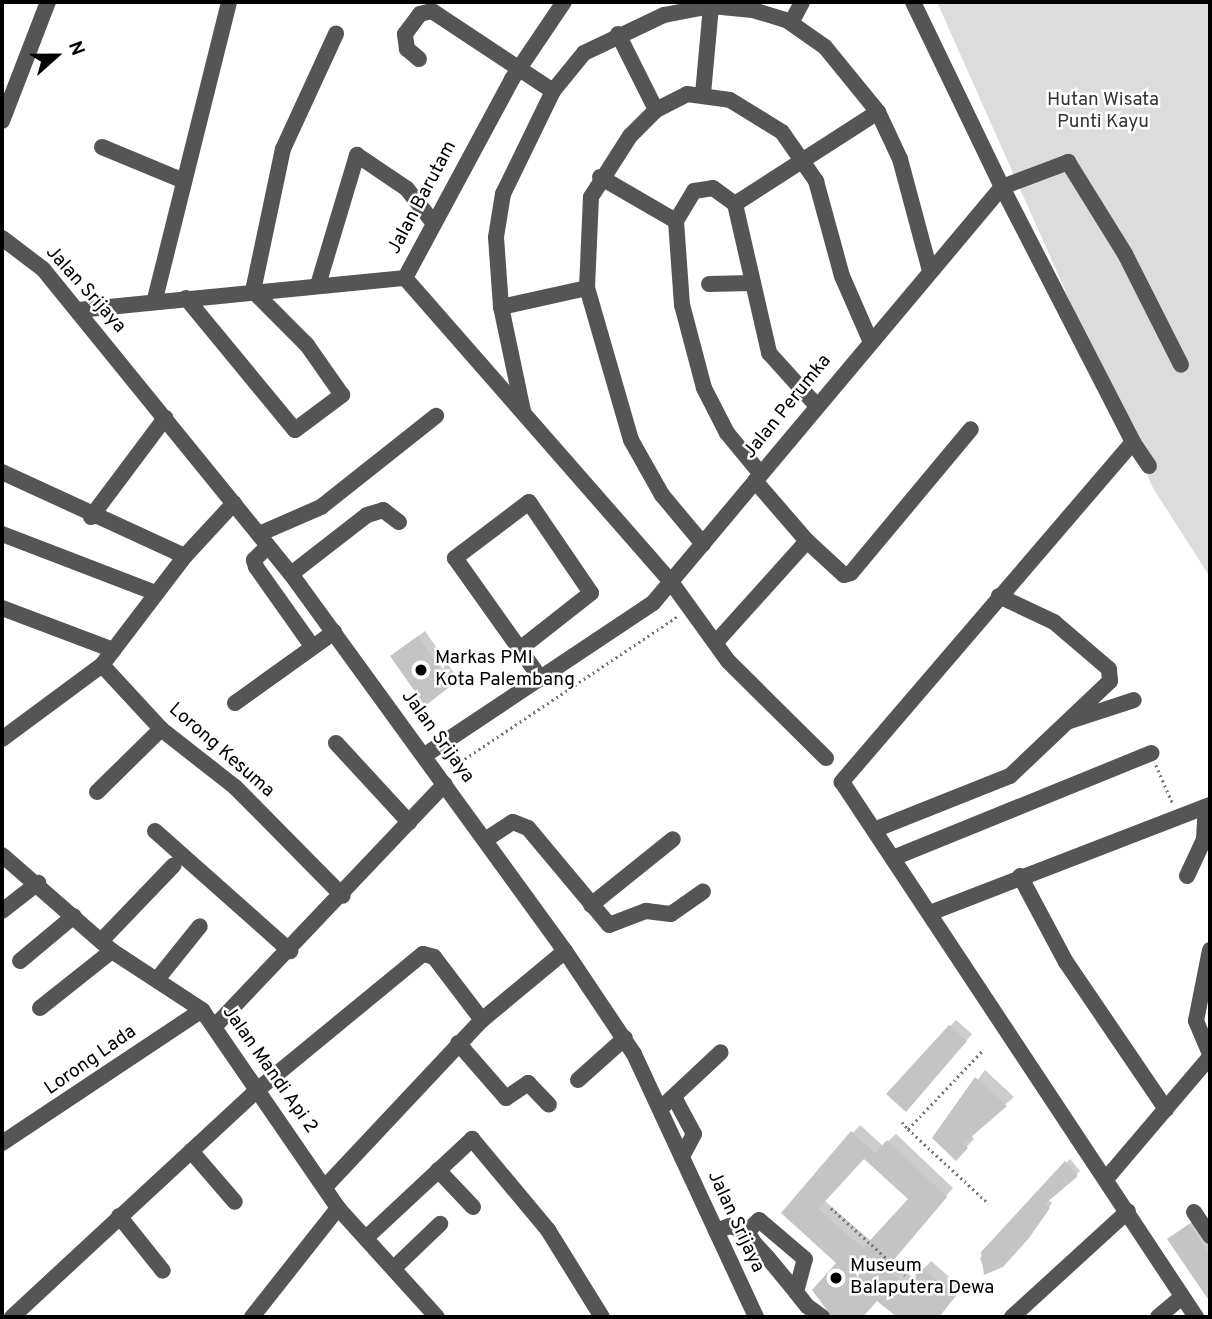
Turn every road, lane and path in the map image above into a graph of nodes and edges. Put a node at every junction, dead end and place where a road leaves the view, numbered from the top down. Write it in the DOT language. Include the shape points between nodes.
graph roads {
  1 [pos="48,2"];
  2 [pos="229,2"];
  3 [pos="802,2"];
  4 [pos="561,3"];
  5 [pos="912,3"];
  6 [pos="711,6"];
  7 [pos="792,23"];
  8 [pos="335,34"];
  9 [pos="618,34"];
  10 [pos="419,59"];
  11 [pos="520,68"];
  12 [pos="553,90"];
  13 [pos="7,93"];
  14 [pos="703,94"];
  15 [pos="656,110"];
  16 [pos="878,112"];
  17 [pos="2,121"];
  18 [pos="102,147"];
  19 [pos="803,160"];
  20 [pos="600,177"];
  21 [pos="184,181"];
  22 [pos="1002,187"];
  23 [pos="735,204"];
  24 [pos="432,220"];
  25 [pos="676,220"];
  26 [pos="2,238"];
  27 [pos="929,267"];
  28 [pos="405,278"];
  29 [pos="751,283"];
  30 [pos="709,284"];
  31 [pos="318,285"];
  32 [pos="587,288"];
  33 [pos="253,290"];
  34 [pos="186,298"];
  35 [pos="155,299"];
  36 [pos="501,307"];
  37 [pos="78,310"];
  38 [pos="870,340"];
  39 [pos="1181,366"];
  40 [pos="817,405"];
  41 [pos="523,411"];
  42 [pos="436,416"];
  43 [pos="165,418"];
  44 [pos="971,429"];
  45 [pos="1133,442"];
  46 [pos="1149,466"];
  47 [pos="2,472"];
  48 [pos="758,477"];
  49 [pos="234,503"];
  50 [pos="92,517"];
  51 [pos="399,522"];
  52 [pos="2,534"];
  53 [pos="263,540"];
  54 [pos="807,541"];
  55 [pos="703,544"];
  56 [pos="185,556"];
  57 [pos="290,574"];
  58 [pos="671,582"];
  59 [pos="156,593"];
  60 [pos="999,596"];
  61 [pos="691,607"];
  62 [pos="2,608"];
  63 [pos="334,632"];
  64 [pos="718,640"];
  65 [pos="313,646"];
  66 [pos="521,648"];
  67 [pos="113,650"];
  68 [pos="102,665"];
  69 [pos="541,679"];
  70 [pos="1134,700"];
  71 [pos="235,703"];
  72 [pos="1063,723"];
  73 [pos="161,729"];
  74 [pos="2,739"];
  75 [pos="336,743"];
  76 [pos="1150,752"];
  77 [pos="425,755"];
  78 [pos="826,758"];
  79 [pos="442,780"];
  80 [pos="97,792"];
  81 [pos="1208,806"];
  82 [pos="1178,818"];
  83 [pos="409,822"];
  84 [pos="874,830"];
  85 [pos="155,831"];
  86 [pos="673,839"];
  87 [pos="485,840"];
  88 [pos="2,855"];
  89 [pos="893,858"];
  90 [pos="174,865"];
  91 [pos="1020,876"];
  92 [pos="1187,876"];
  93 [pos="38,883"];
  94 [pos="703,892"];
  95 [pos="343,897"];
  96 [pos="591,905"];
  97 [pos="2,911"];
  98 [pos="930,913"];
  99 [pos="74,916"];
  100 [pos="200,926"];
  101 [pos="107,946"];
  102 [pos="1210,950"];
  103 [pos="290,951"];
  104 [pos="565,951"];
  105 [pos="20,961"];
  106 [pos="159,977"];
  107 [pos="40,1008"];
  108 [pos="202,1010"];
  109 [pos="482,1020"];
  110 [pos="216,1026"];
  111 [pos="625,1038"];
  112 [pos="458,1043"];
  113 [pos="984,1049"];
  114 [pos="721,1052"];
  115 [pos="1210,1056"];
  116 [pos="578,1080"];
  117 [pos="256,1091"];
  118 [pos="674,1097"];
  119 [pos="549,1105"];
  120 [pos="1166,1109"];
  121 [pos="660,1110"];
  122 [pos="902,1122"];
  123 [pos="908,1129"];
  124 [pos="2,1143"];
  125 [pos="191,1151"];
  126 [pos="682,1157"];
  127 [pos="438,1170"];
  128 [pos="1106,1179"];
  129 [pos="325,1187"];
  130 [pos="235,1202"];
  131 [pos="989,1204"];
  132 [pos="473,1207"];
  133 [pos="338,1208"];
  134 [pos="831,1208"];
  135 [pos="1128,1211"];
  136 [pos="1194,1212"];
  137 [pos="119,1216"];
  138 [pos="440,1224"];
  139 [pos="716,1231"];
  140 [pos="747,1233"];
  141 [pos="1210,1236"];
  142 [pos="367,1237"];
  143 [pos="394,1268"];
  144 [pos="163,1271"];
  145 [pos="905,1275"];
  146 [pos="796,1292"];
  147 [pos="1182,1297"];
  148 [pos="12,1317"];
  149 [pos="252,1317"];
  150 [pos="437,1317"];
  151 [pos="602,1317"];
  152 [pos="756,1317"];
  153 [pos="822,1317"];
  154 [pos="1012,1317"];
  155 [pos="1158,1317"];
  156 [pos="1196,1317"];
  1 -- 13 [label="street"];
  2 -- 21 [label="street"];
  3 -- 7 [label="street"];
  4 -- 11 [label="street, Jalan Barutam"];
  5 -- 22 [label="street"];
  6 -- 7 [label="street" via="753,10"];
  6 -- 9 [label="street" via="664,15"];
  6 -- 14 [label="street"];
  7 -- 16 [label="street" via="853,74"];
  8 -- 33 [label="street" via="283,149"];
  9 -- 12 [label="street" via="584,53"];
  9 -- 15 [label="street"];
  10 -- 11 [label="street" via="407,49 405,34 420,14 432,11"];
  11 -- 12 [label="street"];
  11 -- 24 [label="street, Jalan Barutam"];
  12 -- 36 [label="street" via="503,194 496,237"];
  13 -- 17 [label="street"];
  14 -- 15 [label="street" via="687,94"];
  14 -- 19 [label="street" via="753,110 782,132"];
  15 -- 20 [label="street"];
  16 -- 19 [label="street"];
  16 -- 27 [label="street" via="900,159"];
  18 -- 21 [label="street"];
  19 -- 23 [label="street"];
  19 -- 38 [label="street"];
  20 -- 25 [label="street"];
  20 -- 32 [label="street" via="586,227"];
  21 -- 35 [label="street"];
  22 -- 27 [label="street, Jalan Perumka"];
  22 -- 39 [label="street" via="1068,162 1125,254"];
  22 -- 45 [label="street"];
  23 -- 25 [label="street" via="707,188 682,202"];
  23 -- 29 [label="street"];
  24 -- 28 [label="street, Jalan Barutam"];
  24 -- 31 [label="street" via="407,189 357,155"];
  25 -- 48 [label="street" via="682,306 704,388 727,433"];
  26 -- 37 [label="street, Jalan Srijaya" via="43,269"];
  27 -- 38 [label="street, Jalan Perumka"];
  28 -- 31 [label="street, Jalan Barutam"];
  28 -- 41 [label="street"];
  29 -- 30 [label="street"];
  29 -- 40 [label="street" via="769,353"];
  31 -- 33 [label="street, Jalan Barutam"];
  32 -- 36 [label="street"];
  32 -- 55 [label="street" via="631,440 662,495"];
  33 -- 34 [label="street, Jalan Barutam"];
  33 -- 34 [label="street" via="341,386 342,395 300,430"];
  34 -- 35 [label="street, Jalan Barutam"];
  35 -- 37 [label="street, Jalan Barutam"];
  36 -- 41 [label="street"];
  37 -- 43 [label="street, Jalan Srijaya"];
  38 -- 40 [label="street, Jalan Perumka"];
  40 -- 48 [label="street, Jalan Perumka"];
  41 -- 58 [label="street"];
  42 -- 53 [label="street" via="321,507"];
  43 -- 49 [label="street, Jalan Srijaya"];
  43 -- 50 [label="street"];
  44 -- 54 [label="street" via="850,573 844,575"];
  45 -- 46 [label="street"];
  45 -- 60 [label="street"];
  47 -- 50 [label="street"];
  48 -- 54 [label="street"];
  48 -- 55 [label="street, Jalan Perumka"];
  49 -- 53 [label="street, Jalan Srijaya"];
  49 -- 56 [label="street"];
  50 -- 56 [label="street"];
  51 -- 57 [label="street" via="383,510 366,515"];
  52 -- 59 [label="street"];
  53 -- 57 [label="street, Jalan Srijaya"];
  53 -- 65 [label="street" via="254,560 256,567"];
  54 -- 64 [label="street"];
  55 -- 58 [label="street, Jalan Perumka"];
  56 -- 59 [label="street"];
  57 -- 63 [label="street, Jalan Srijaya"];
  58 -- 61 [label="street"];
  58 -- 69 [label="street, Jalan Perumka" via="653,603"];
  59 -- 67 [label="street"];
  60 -- 72 [label="street" via="1054,622 1110,669 1110,681"];
  60 -- 84 [label="street" via="845,772 842,782"];
  61 -- 64 [label="street"];
  61 -- 79 [label="path"];
  62 -- 67 [label="street"];
  63 -- 65 [label="street"];
  63 -- 77 [label="street, Jalan Srijaya"];
  64 -- 78 [label="street" via="728,661"];
  65 -- 71 [label="street"];
  66 -- 66 [label="street" via="455,554 529,502 591,593"];
  66 -- 69 [label="street"];
  67 -- 68 [label="street"];
  68 -- 73 [label="street, Lorong Kesuma"];
  68 -- 74 [label="street"];
  69 -- 77 [label="street, Jalan Perumka"];
  70 -- 72 [label="street"];
  72 -- 84 [label="street" via="1010,776"];
  73 -- 80 [label="street"];
  73 -- 95 [label="street, Lorong Kesuma" via="234,787"];
  75 -- 83 [label="street"];
  76 -- 82 [label="path"];
  76 -- 89 [label="street"];
  77 -- 79 [label="street, Jalan Srijaya"];
  79 -- 83 [label="street"];
  79 -- 87 [label="street, Jalan Srijaya"];
  81 -- 82 [label="street"];
  81 -- 92 [label="street" via="1204,840"];
  82 -- 91 [label="street"];
  83 -- 95 [label="street"];
  84 -- 89 [label="street"];
  85 -- 103 [label="street"];
  86 -- 96 [label="street"];
  87 -- 96 [label="street" via="521,823"];
  87 -- 104 [label="street, Jalan Srijaya"];
  88 -- 93 [label="street, Jalan Mandi Api 2"];
  89 -- 98 [label="street"];
  90 -- 101 [label="street"];
  91 -- 98 [label="street"];
  91 -- 120 [label="street" via="1066,962"];
  93 -- 97 [label="street"];
  93 -- 99 [label="street, Jalan Mandi Api 2"];
  94 -- 96 [label="street" via="671,914 646,911 612,925"];
  95 -- 103 [label="street"];
  98 -- 128 [label="street"];
  99 -- 101 [label="street, Jalan Mandi Api 2"];
  99 -- 105 [label="street"];
  100 -- 106 [label="street"];
  101 -- 106 [label="street, Jalan Mandi Api 2"];
  101 -- 107 [label="street"];
  102 -- 115 [label="street" via="1196,1020"];
  103 -- 110 [label="street"];
  104 -- 109 [label="street"];
  104 -- 111 [label="street, Jalan Srijaya"];
  106 -- 108 [label="street, Jalan Mandi Api 2"];
  108 -- 110 [label="street, Jalan Mandi Api 2"];
  108 -- 124 [label="street, Lorong Lada"];
  109 -- 112 [label="street"];
  109 -- 117 [label="street" via="434,957 423,954"];
  110 -- 117 [label="street, Jalan Mandi Api 2"];
  111 -- 116 [label="street"];
  111 -- 121 [label="street, Jalan Srijaya"];
  112 -- 119 [label="street" via="506,1098 528,1083"];
  112 -- 129 [label="street"];
  113 -- 123 [label="path"];
  114 -- 118 [label="street"];
  115 -- 120 [label="street"];
  117 -- 125 [label="street"];
  117 -- 129 [label="street, Jalan Mandi Api 2"];
  118 -- 121 [label="street"];
  118 -- 126 [label="street" via="694,1134"];
  120 -- 128 [label="street"];
  121 -- 126 [label="street, Jalan Srijaya"];
  122 -- 123 [label="path"];
  123 -- 131 [label="path"];
  125 -- 130 [label="street"];
  125 -- 137 [label="street"];
  126 -- 139 [label="street, Jalan Srijaya"];
  127 -- 132 [label="street"];
  127 -- 142 [label="street"];
  127 -- 151 [label="street" via="474,1140 548,1230"];
  128 -- 135 [label="street"];
  129 -- 133 [label="street, Jalan Mandi Api 2"];
  133 -- 142 [label="street, Jalan Mandi Api 2"];
  133 -- 149 [label="street"];
  134 -- 145 [label="path"];
  135 -- 147 [label="street"];
  135 -- 154 [label="street"];
  136 -- 141 [label="street"];
  137 -- 144 [label="street"];
  137 -- 148 [label="street"];
  138 -- 143 [label="street"];
  139 -- 140 [label="street" via="730,1226"];
  139 -- 152 [label="street, Jalan Srijaya"];
  140 -- 146 [label="street"];
  140 -- 146 [label="street" via="761,1221 802,1254 806,1268"];
  142 -- 143 [label="street, Jalan Mandi Api 2"];
  143 -- 150 [label="street, Jalan Mandi Api 2"];
  146 -- 153 [label="street"];
  147 -- 155 [label="street"];
  147 -- 156 [label="street"];
}
